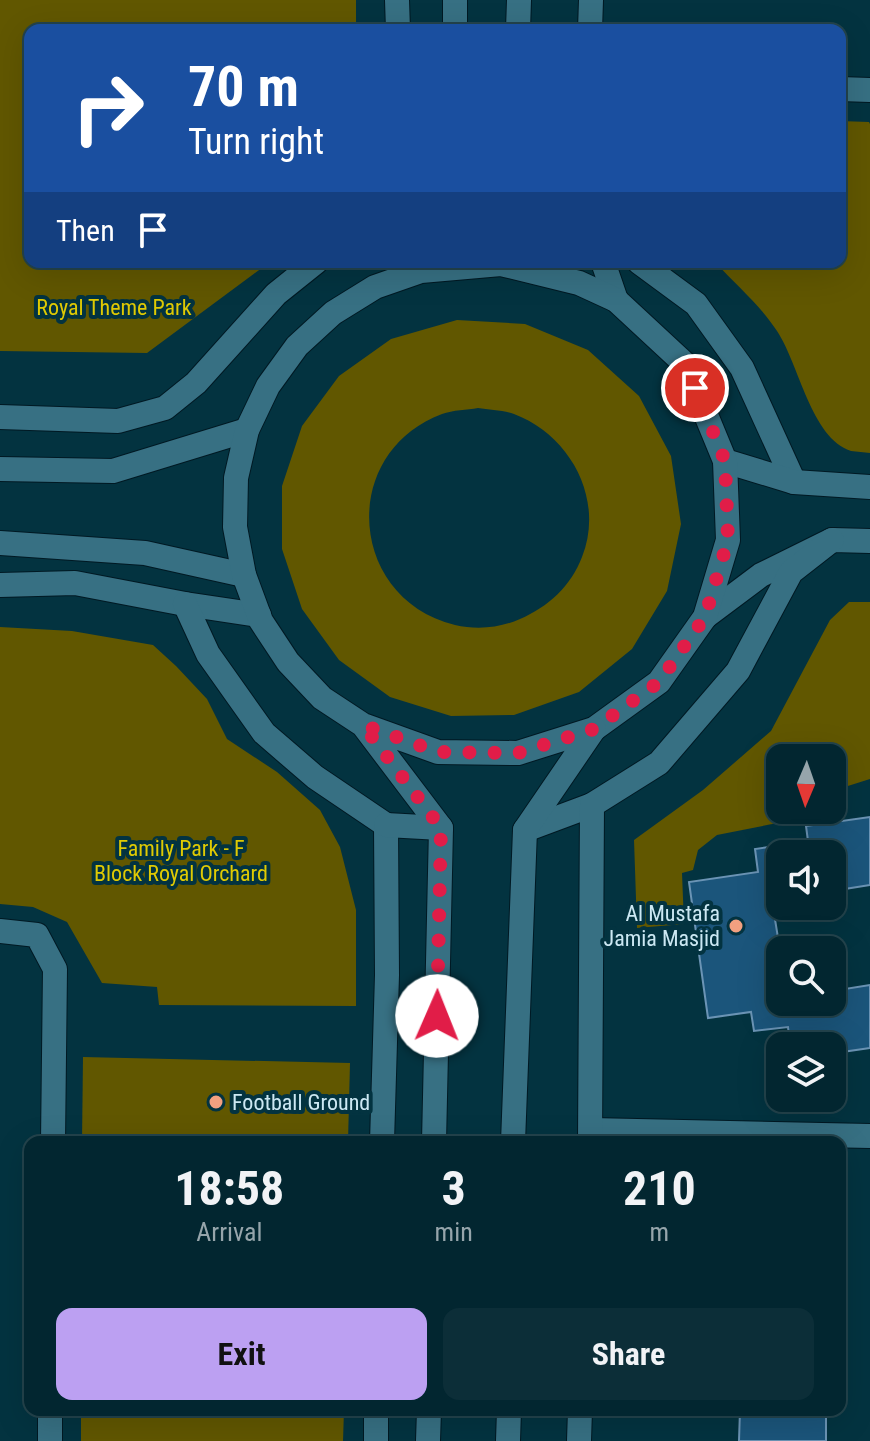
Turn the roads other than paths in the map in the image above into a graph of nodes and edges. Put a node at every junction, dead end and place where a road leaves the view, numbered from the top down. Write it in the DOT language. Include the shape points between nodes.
graph roads {
  1 [pos="397,0"];
  2 [pos="455,0"];
  3 [pos="519,0"];
  4 [pos="591,0"];
  5 [pos="398,24"];
  6 [pos="455,24"];
  7 [pos="518,24"];
  8 [pos="590,24"];
  9 [pos="846,89"];
  10 [pos="870,90"];
  11 [pos="308,268"];
  12 [pos="412,268"];
  13 [pos="517,268"];
  14 [pos="569,268"];
  15 [pos="605,268"];
  16 [pos="647,268"];
  17 [pos="383,274"];
  18 [pos="579,283"];
  19 [pos="616,300"];
  20 [pos="0,417"];
  21 [pos="247,430"];
  22 [pos="725,461"];
  23 [pos="0,469"];
  24 [pos="794,482"];
  25 [pos="870,487"];
  26 [pos="832,540"];
  27 [pos="870,541"];
  28 [pos="0,543"];
  29 [pos="244,575"];
  30 [pos="0,585"];
  31 [pos="185,604"];
  32 [pos="259,615"];
  33 [pos="705,617"];
  34 [pos="363,725"];
  35 [pos="594,729"];
  36 [pos="592,805"];
  37 [pos="386,825"];
  38 [pos="441,828"];
  39 [pos="525,830"];
  40 [pos="0,931"];
  41 [pos="53,1136"];
  42 [pos="382,1136"];
  43 [pos="434,1136"];
  44 [pos="513,1136"];
  45 [pos="590,1136"];
  46 [pos="870,1136"];
  47 [pos="50,1416"];
  48 [pos="376,1416"];
  49 [pos="429,1416"];
  50 [pos="509,1416"];
  51 [pos="580,1416"];
  52 [pos="50,1441"];
  53 [pos="376,1441"];
  54 [pos="428,1441"];
  55 [pos="508,1441"];
  56 [pos="579,1441"];
  1 -- 5 [label="street"];
  2 -- 6 [label="street"];
  3 -- 7 [label="street"];
  4 -- 8 [label="street"];
  9 -- 10 [label="street"];
  11 -- 20 [label="street" via="276,294 196,383 165,408 118,421"];
  12 -- 17 [label="street"];
  13 -- 18 [label="street"];
  14 -- 18 [label="street"];
  15 -- 19 [label="street"];
  16 -- 24 [label="street" via="696,304 742,368"];
  17 -- 21 [label="street" via="297,346 268,386"];
  18 -- 19 [label="street"];
  19 -- 22 [label="street" via="685,364"];
  21 -- 23 [label="street" via="113,471"];
  21 -- 29 [label="street" via="236,478 235,515"];
  22 -- 24 [label="street"];
  22 -- 33 [label="street" via="728,540"];
  24 -- 25 [label="street"];
  26 -- 27 [label="street"];
  26 -- 33 [label="street" via="761,575"];
  26 -- 36 [label="street" via="791,572 738,671 659,763"];
  28 -- 29 [label="street" via="145,553"];
  29 -- 32 [label="street"];
  30 -- 31 [label="street" via="75,583"];
  31 -- 32 [label="street"];
  31 -- 37 [label="street" via="208,654 264,733 315,777"];
  32 -- 34 [label="street" via="288,662 322,698"];
  33 -- 35 [label="street" via="659,682"];
  34 -- 35 [label="street" via="438,752 518,753"];
  34 -- 38 [label="street"];
  35 -- 39 [label="street"];
  36 -- 39 [label="street"];
  36 -- 45 [label="street"];
  37 -- 38 [label="street"];
  37 -- 42 [label="street"];
  38 -- 43 [label="street"];
  39 -- 44 [label="street"];
  40 -- 41 [label="street" via="37,935 55,969"];
  45 -- 46 [label="street"];
  47 -- 52 [label="street"];
  48 -- 53 [label="street"];
  49 -- 54 [label="street"];
  50 -- 55 [label="street"];
  51 -- 56 [label="street"];
}
